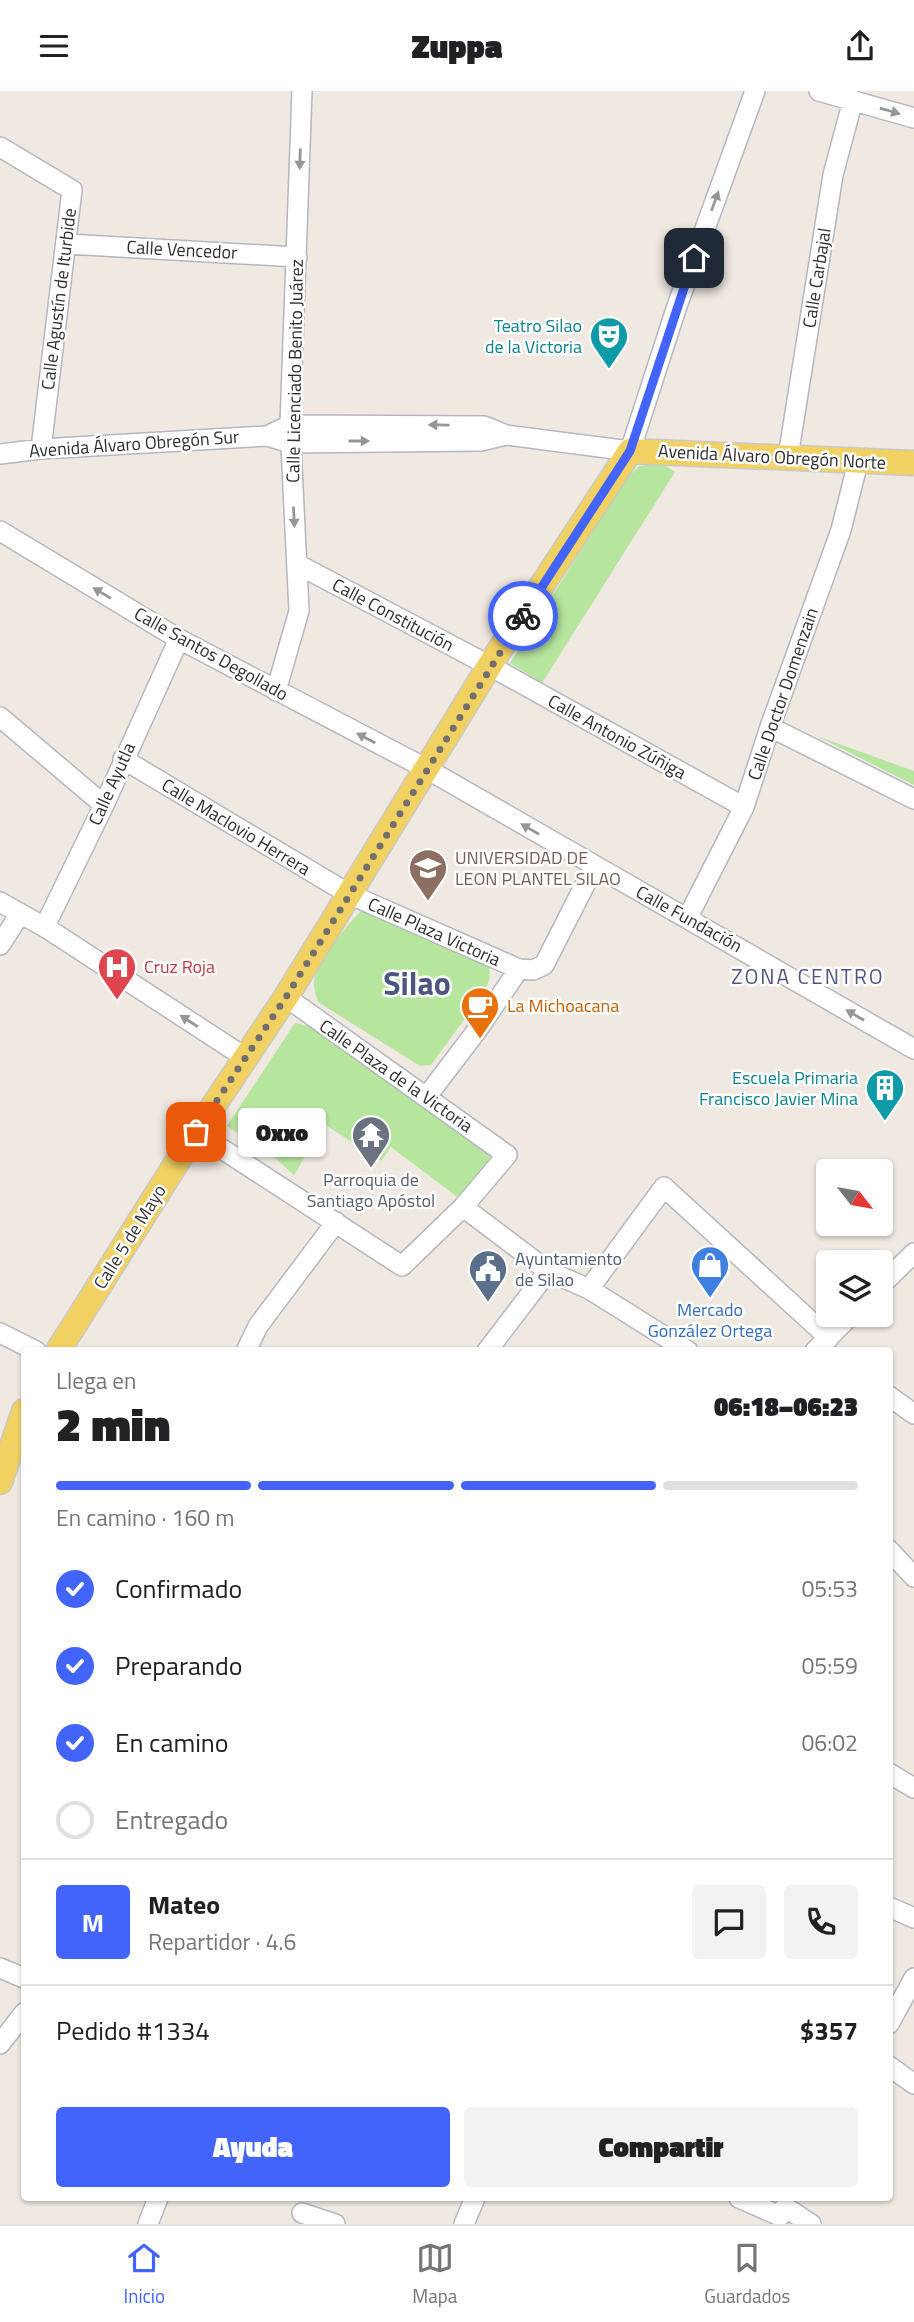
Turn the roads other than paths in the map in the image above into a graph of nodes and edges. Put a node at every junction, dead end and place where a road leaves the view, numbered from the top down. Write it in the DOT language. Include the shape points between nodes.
graph roads {
  1 [pos="302,91"];
  2 [pos="755,91"];
  3 [pos="819,91"];
  4 [pos="853,100"];
  5 [pos="914,118"];
  6 [pos="0,147"];
  7 [pos="67,244"];
  8 [pos="297,257"];
  9 [pos="290,434"];
  10 [pos="41,449"];
  11 [pos="630,451"];
  12 [pos="0,454"];
  13 [pos="788,457"];
  14 [pos="858,462"];
  15 [pos="914,463"];
  16 [pos="0,531"];
  17 [pos="297,564"];
  18 [pos="179,639"];
  19 [pos="490,666"];
  20 [pos="276,691"];
  21 [pos="0,717"];
  22 [pos="770,727"];
  23 [pos="123,759"];
  24 [pos="427,769"];
  25 [pos="914,799"];
  26 [pos="104,805"];
  27 [pos="744,807"];
  28 [pos="594,867"];
  29 [pos="349,894"];
  30 [pos="0,902"];
  31 [pos="20,914"];
  32 [pos="688,917"];
  33 [pos="48,929"];
  34 [pos="0,945"];
  35 [pos="519,969"];
  36 [pos="286,997"];
  37 [pos="914,1049"];
  38 [pos="246,1058"];
  39 [pos="427,1096"];
  40 [pos="196,1132"];
  41 [pos="463,1207"];
  42 [pos="336,1222"];
  43 [pos="914,1253"];
  44 [pos="548,1271"];
  45 [pos="893,1273"];
  46 [pos="589,1289"];
  47 [pos="840,1327"];
  48 [pos="0,1333"];
  49 [pos="823,1346"];
  50 [pos="28,1347"];
  51 [pos="61,1347"];
  52 [pos="248,1347"];
  53 [pos="490,1347"];
  54 [pos="682,1347"];
  55 [pos="893,1399"];
  56 [pos="914,1413"];
  57 [pos="21,1420"];
  58 [pos="0,1482"];
  59 [pos="893,1554"];
  60 [pos="914,1577"];
  61 [pos="893,1775"];
  62 [pos="914,1788"];
  63 [pos="893,1909"];
  64 [pos="914,1918"];
  65 [pos="0,1968"];
  66 [pos="21,1977"];
  67 [pos="914,1978"];
  68 [pos="21,2017"];
  69 [pos="893,2017"];
  70 [pos="0,2043"];
  71 [pos="893,2069"];
  72 [pos="914,2084"];
  73 [pos="157,2201"];
  74 [pos="474,2201"];
  75 [pos="749,2201"];
  76 [pos="783,2211"];
  77 [pos="303,2212"];
  78 [pos="148,2224"];
  79 [pos="335,2224"];
  80 [pos="464,2224"];
  81 [pos="811,2224"];
  1 -- 8 [label="street, Calle Licenciado Benito Juárez, one-way"];
  11 -- 2 [label="street, one-way"];
  3 -- 4 [label="street"];
  4 -- 5 [label="street, one-way"];
  4 -- 13 [label="street, Calle Carbajal" via="834,176"];
  6 -- 7 [label="street, Calle Agustín de Iturbide" via="72,190"];
  7 -- 8 [label="street, Calle Vencedor"];
  7 -- 10 [label="street, Calle Agustín de Iturbide"];
  8 -- 9 [label="street, Calle Licenciado Benito Juárez"];
  9 -- 10 [label="street, Avenida Álvaro Obregón Sur"];
  9 -- 11 [label="street, Avenida Álvaro Obregón Sur" via="481,441 506,435"];
  9 -- 17 [label="street, Calle Licenciado Benito Juárez, one-way"];
  10 -- 12 [label="street, Avenida Álvaro Obregón Sur"];
  11 -- 13 [label="main road, Avenida Álvaro Obregón Norte"];
  11 -- 19 [label="main road, Calle 5 de Mayo"];
  13 -- 14 [label="main road, Avenida Álvaro Obregón Norte"];
  14 -- 15 [label="main road, Avenida Álvaro Obregón Norte"];
  14 -- 22 [label="street, Calle Doctor Domenzain" via="841,530"];
  18 -- 16 [label="street, Calle Santos Degollado, one-way"];
  17 -- 19 [label="street, Calle Constitución"];
  17 -- 20 [label="street, Calle Licenciado Benito Juárez" via="299,611"];
  18 -- 20 [label="street, Calle Santos Degollado"];
  18 -- 23 [label="street, Calle Ayutla"];
  19 -- 24 [label="main road, Calle 5 de Mayo"];
  19 -- 27 [label="street, Calle Antonio Zúñiga"];
  24 -- 20 [label="street, Calle Santos Degollado, one-way"];
  21 -- 26 [label="street"];
  22 -- 25 [label="street"];
  22 -- 27 [label="street, Calle Doctor Domenzain"];
  23 -- 26 [label="street, Calle Ayutla"];
  23 -- 29 [label="street, Calle Maclovio Herrera"];
  28 -- 24 [label="street, Calle Fundación, one-way"];
  24 -- 29 [label="main road, Calle 5 de Mayo"];
  26 -- 33 [label="street, Calle Ayutla"];
  27 -- 32 [label="street, Calle Doctor Domenzain"];
  28 -- 32 [label="street, Calle Fundación"];
  28 -- 35 [label="street" via="544,964 533,971"];
  29 -- 35 [label="street, Calle Plaza Victoria"];
  29 -- 36 [label="main road, Calle 5 de Mayo"];
  30 -- 31 [label="street"];
  31 -- 33 [label="street"];
  31 -- 34 [label="street"];
  37 -- 32 [label="street, Calle Fundación, one-way"];
  38 -- 33 [label="street, one-way"];
  35 -- 39 [label="street"];
  36 -- 38 [label="main road, Calle 5 de Mayo"];
  36 -- 39 [label="street, Calle Plaza de la Victoria"];
  38 -- 40 [label="main road, Calle 5 de Mayo"];
  39 -- 41 [label="street, Calle Plaza de la Victoria" via="507,1155"];
  40 -- 42 [label="street"];
  40 -- 51 [label="main road, Calle 5 de Mayo"];
  41 -- 42 [label="street" via="402,1266"];
  41 -- 44 [label="street"];
  42 -- 52 [label="street"];
  43 -- 45 [label="street"];
  44 -- 46 [label="street"];
  44 -- 53 [label="street"];
  46 -- 49 [label="street" via="664,1187"];
  46 -- 54 [label="street"];
  47 -- 49 [label="street"];
  48 -- 50 [label="street"];
  55 -- 56 [label="street"];
  57 -- 58 [label="main road"];
  59 -- 60 [label="street"];
  61 -- 62 [label="street"];
  63 -- 64 [label="street"];
  65 -- 66 [label="street"];
  67 -- 69 [label="street"];
  68 -- 70 [label="street"];
  71 -- 72 [label="street"];
  73 -- 78 [label="street"];
  74 -- 80 [label="street"];
  75 -- 76 [label="street"];
  76 -- 81 [label="street"];
  77 -- 79 [label="street"];
}
